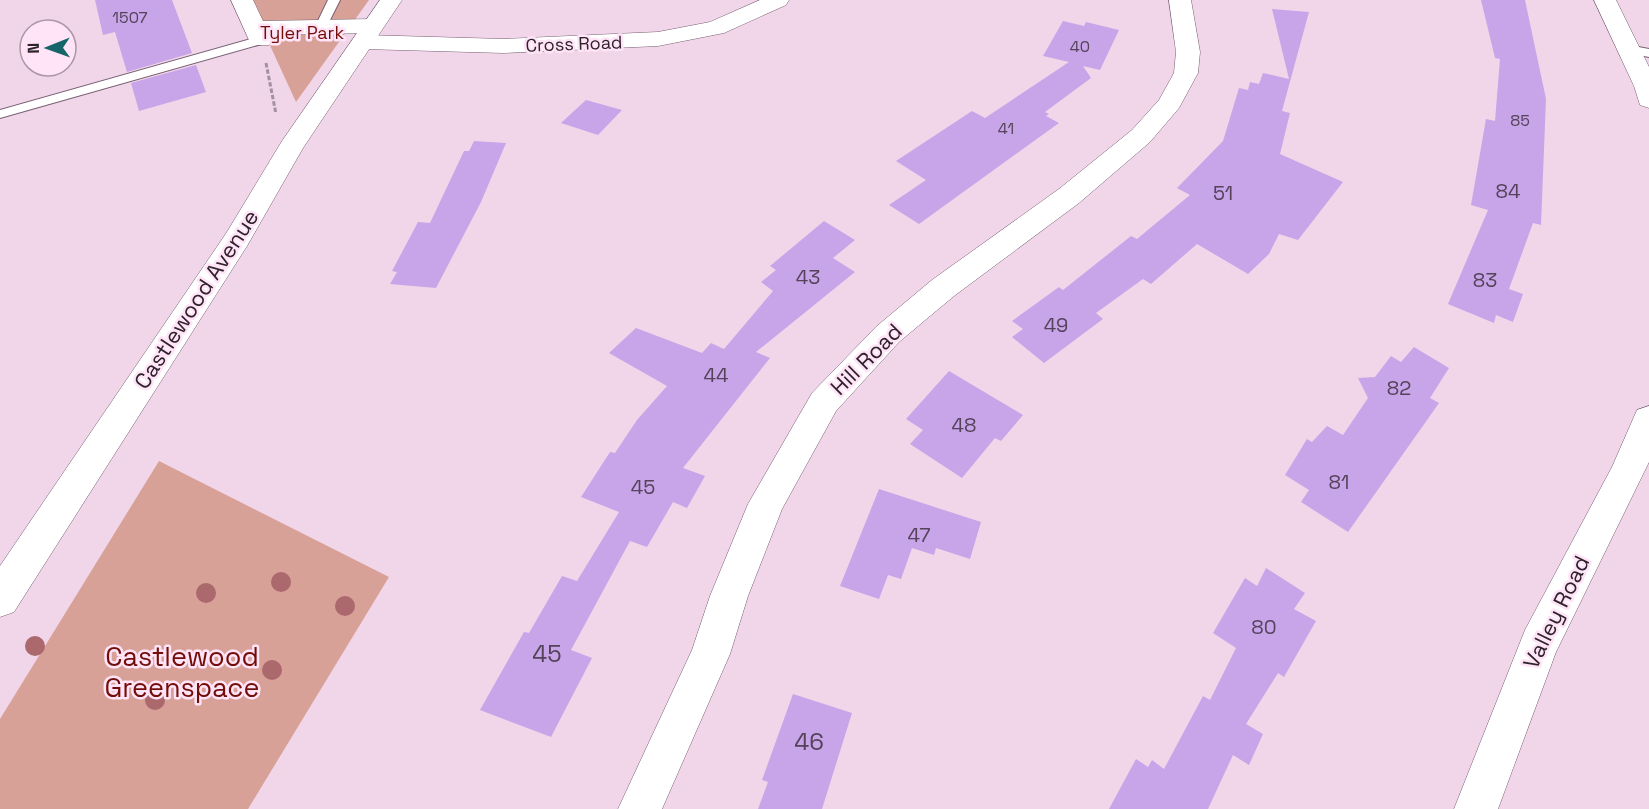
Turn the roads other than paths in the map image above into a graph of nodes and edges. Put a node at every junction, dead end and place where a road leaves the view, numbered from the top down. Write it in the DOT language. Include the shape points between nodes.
graph roads {
  1 [pos="242,0"];
  2 [pos="334,0"];
  3 [pos="392,0"];
  4 [pos="1180,0"];
  5 [pos="1605,0"];
  6 [pos="762,3"];
  7 [pos="321,27"];
  8 [pos="259,34"];
  9 [pos="368,34"];
  10 [pos="1639,51"];
  11 [pos="1649,100"];
  12 [pos="0,114"];
  13 [pos="1649,420"];
  14 [pos="0,599"];
  15 [pos="640,809"];
  16 [pos="1476,809"];
  1 -- 8 [label="street"];
  2 -- 7 [label="lane"];
  3 -- 9 [label="street, Castlewood Avenue"];
  4 -- 15 [label="street, Hill Road" via="1188,52 1186,73 1170,103 1141,136 1069,196 888,333 824,402 766,504 710,654"];
  5 -- 10 [label="street"];
  6 -- 9 [label="street, Cross Road" via="716,28 658,39 504,46"];
  7 -- 8 [label="street, Cross Road"];
  7 -- 9 [label="street, Cross Road"];
  8 -- 12 [label="lane"];
  9 -- 14 [label="street, Castlewood Avenue"];
  10 -- 11 [label="street"];
  13 -- 16 [label="street, Valley Road" via="1638,451 1521,683"];
}
